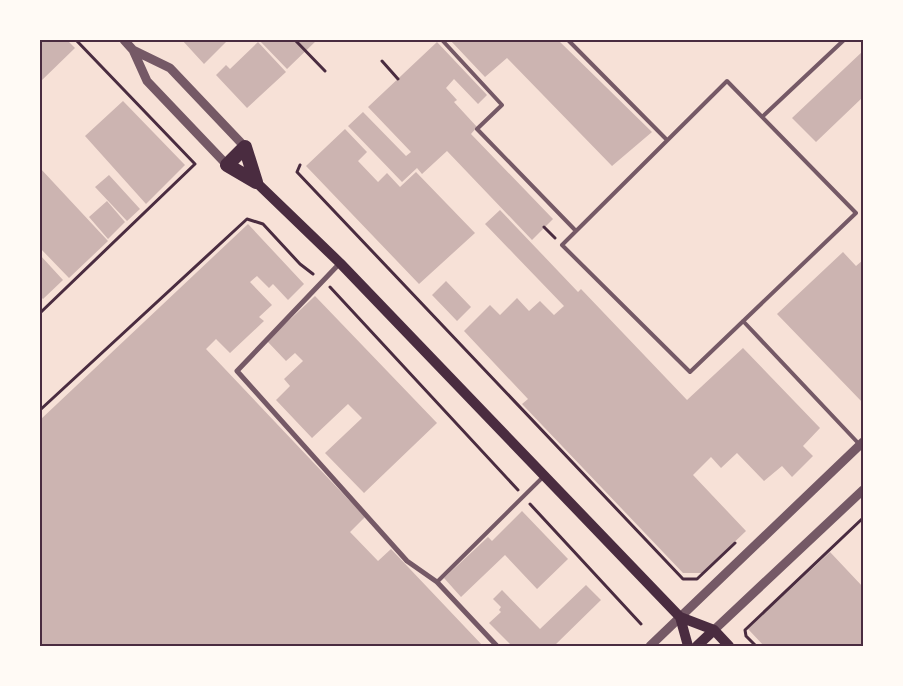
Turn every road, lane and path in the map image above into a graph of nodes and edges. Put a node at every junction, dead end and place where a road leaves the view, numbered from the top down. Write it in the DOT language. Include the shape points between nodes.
graph roads {
  1 [pos="76,40"];
  2 [pos="124,40"];
  3 [pos="295,40"];
  4 [pos="442,40"];
  5 [pos="568,40"];
  6 [pos="844,40"];
  7 [pos="133,50"];
  8 [pos="382,61"];
  9 [pos="326,71"];
  10 [pos="398,79"];
  11 [pos="762,117"];
  12 [pos="667,140"];
  13 [pos="246,148"];
  14 [pos="227,165"];
  15 [pos="300,165"];
  16 [pos="256,182"];
  17 [pos="576,231"];
  18 [pos="340,263"];
  19 [pos="323,282"];
  20 [pos="40,313"];
  21 [pos="743,322"];
  22 [pos="40,410"];
  23 [pos="861,443"];
  24 [pos="545,475"];
  25 [pos="863,490"];
  26 [pos="523,496"];
  27 [pos="863,518"];
  28 [pos="697,579"];
  29 [pos="437,582"];
  30 [pos="680,617"];
  31 [pos="641,624"];
  32 [pos="714,630"];
  33 [pos="497,646"];
  34 [pos="650,646"];
  35 [pos="688,646"];
  36 [pos="697,646"];
  37 [pos="730,646"];
  38 [pos="756,646"];
  1 -- 20 [label="path" via="195,164"];
  2 -- 7 [label="street"];
  3 -- 9 [label="path"];
  4 -- 17 [label="lane" via="502,105 476,130"];
  5 -- 12 [label="lane"];
  6 -- 11 [label="lane"];
  7 -- 13 [label="street" via="170,68"];
  7 -- 14 [label="street" via="147,81"];
  8 -- 10 [label="path"];
  11 -- 12 [label="lane" via="727,81"];
  11 -- 21 [label="lane" via="856,213"];
  12 -- 17 [label="lane"];
  13 -- 14 [label="highway"];
  13 -- 16 [label="highway"];
  14 -- 16 [label="highway"];
  15 -- 28 [label="path" via="297,172 683,579"];
  16 -- 18 [label="main road"];
  17 -- 21 [label="lane" via="562,245 690,372"];
  18 -- 19 [label="street"];
  18 -- 24 [label="main road"];
  19 -- 22 [label="path" via="300,264 263,224 247,219"];
  19 -- 26 [label="path"];
  19 -- 29 [label="street" via="237,371 407,560"];
  21 -- 23 [label="lane"];
  23 -- 30 [label="street"];
  24 -- 26 [label="lane"];
  24 -- 30 [label="main road"];
  25 -- 32 [label="street"];
  26 -- 29 [label="lane"];
  26 -- 31 [label="path"];
  27 -- 38 [label="path" via="745,630 746,636"];
  29 -- 33 [label="street"];
  30 -- 32 [label="main road"];
  30 -- 34 [label="street"];
  30 -- 35 [label="main road"];
  32 -- 36 [label="main road"];
  32 -- 37 [label="main road"];
}
